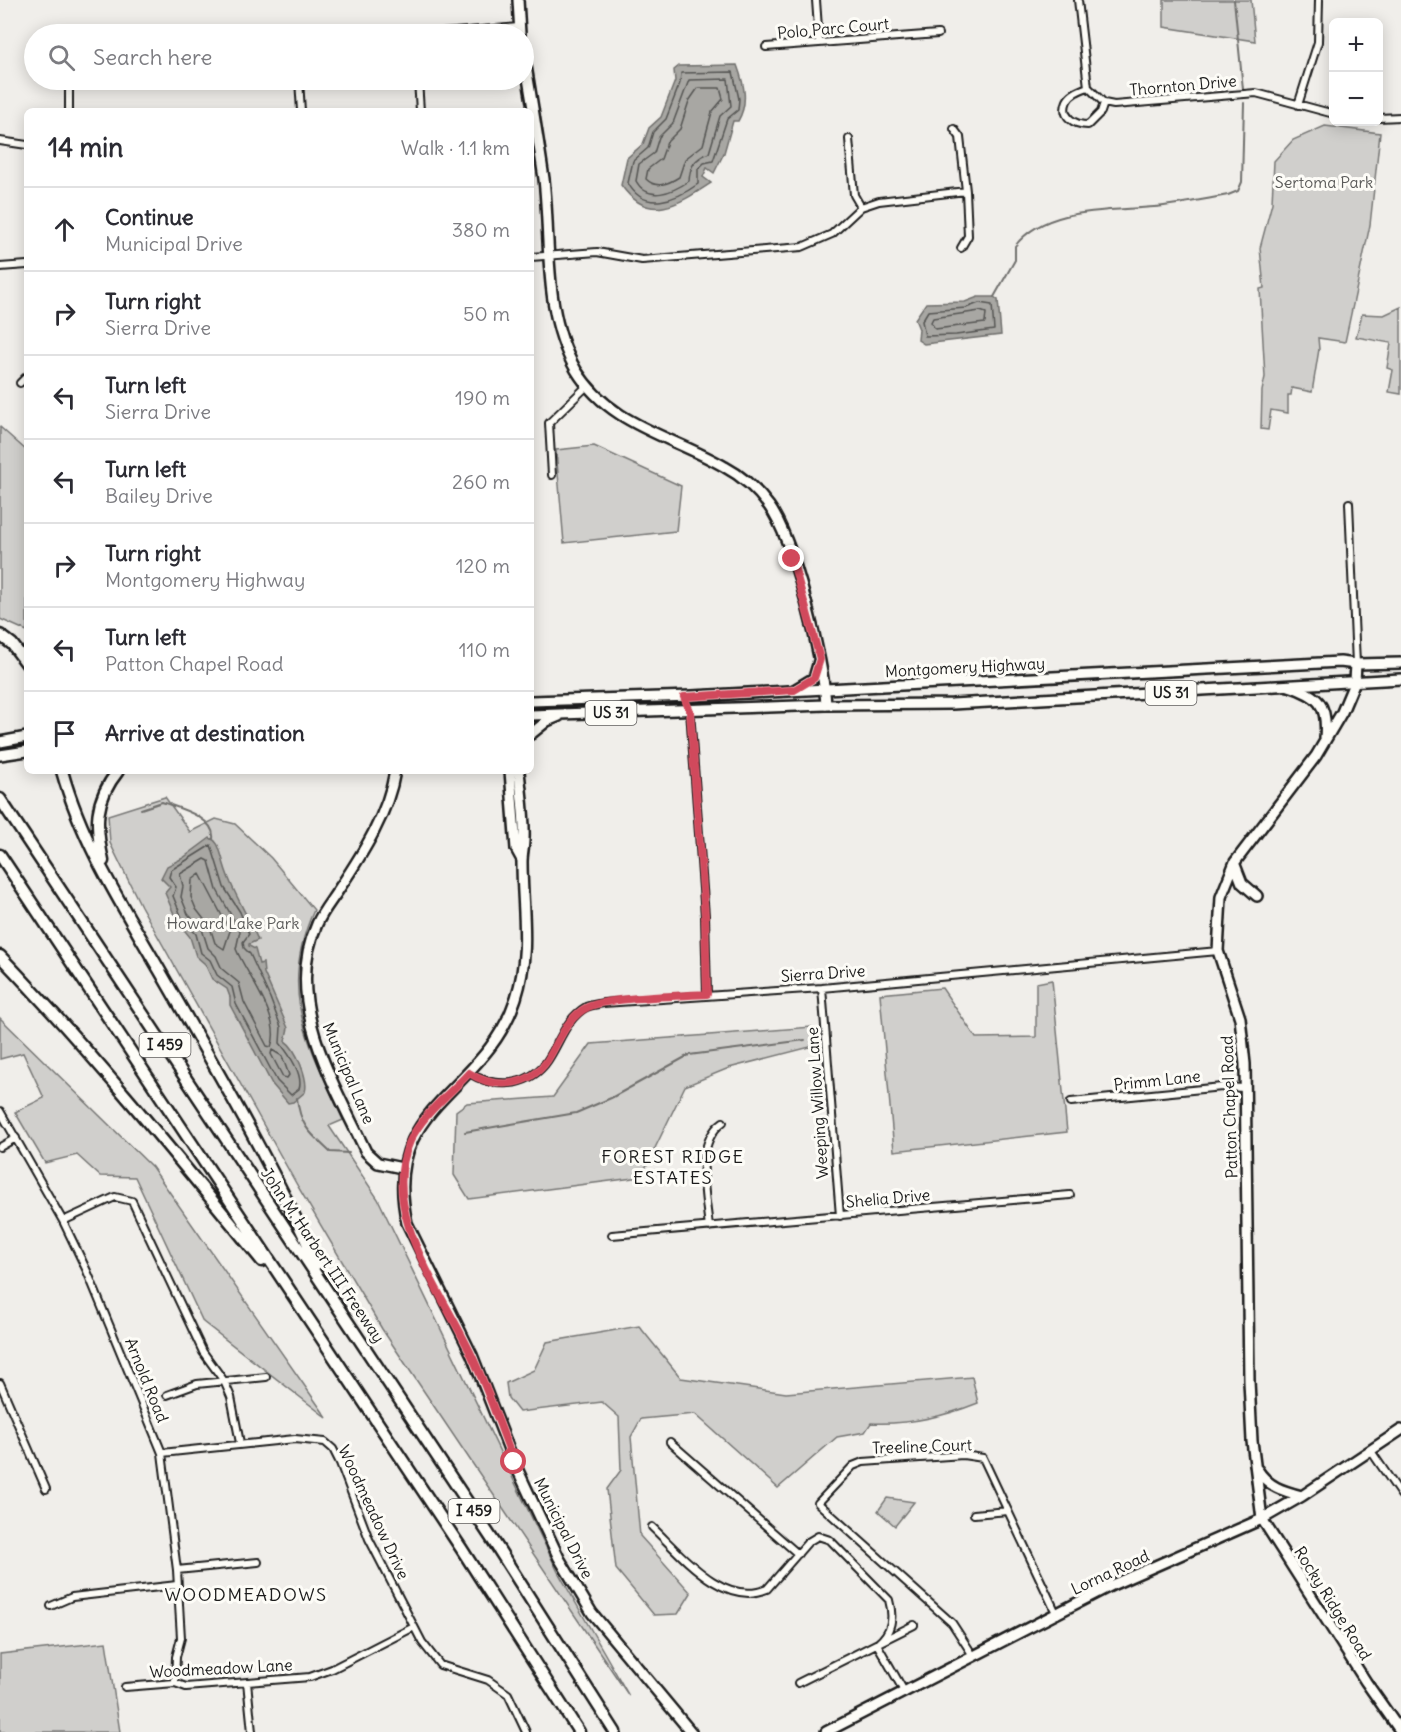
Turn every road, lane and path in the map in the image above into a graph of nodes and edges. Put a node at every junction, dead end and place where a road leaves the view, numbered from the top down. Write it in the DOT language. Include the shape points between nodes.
graph roads {
  1 [pos="518,0"];
  2 [pos="816,0"];
  3 [pos="1078,0"];
  4 [pos="1319,0"];
  5 [pos="520,24"];
  6 [pos="938,34"];
  7 [pos="819,42"];
  8 [pos="766,47"];
  9 [pos="1088,87"];
  10 [pos="69,90"];
  11 [pos="300,90"];
  12 [pos="419,90"];
  13 [pos="530,90"];
  14 [pos="1104,103"];
  15 [pos="1298,105"];
  16 [pos="69,108"];
  17 [pos="301,108"];
  18 [pos="420,108"];
  19 [pos="533,108"];
  20 [pos="1329,113"];
  21 [pos="534,116"];
  22 [pos="1401,117"];
  23 [pos="1383,118"];
  24 [pos="954,129"];
  25 [pos="849,139"];
  26 [pos="0,141"];
  27 [pos="24,145"];
  28 [pos="966,191"];
  29 [pos="861,207"];
  30 [pos="961,248"];
  31 [pos="550,255"];
  32 [pos="534,257"];
  33 [pos="24,265"];
  34 [pos="0,267"];
  35 [pos="24,379"];
  36 [pos="20,383"];
  37 [pos="587,386"];
  38 [pos="552,475"];
  39 [pos="1349,503"];
  40 [pos="0,635"];
  41 [pos="12,644"];
  42 [pos="24,647"];
  43 [pos="820,659"];
  44 [pos="24,660"];
  45 [pos="1401,663"];
  46 [pos="1356,664"];
  47 [pos="1401,679"];
  48 [pos="1355,681"];
  49 [pos="1289,686"];
  50 [pos="825,689"];
  51 [pos="794,690"];
  52 [pos="684,697"];
  53 [pos="534,702"];
  54 [pos="826,705"];
  55 [pos="690,711"];
  56 [pos="565,714"];
  57 [pos="534,715"];
  58 [pos="534,732"];
  59 [pos="24,737"];
  60 [pos="1325,740"];
  61 [pos="0,741"];
  62 [pos="24,751"];
  63 [pos="0,755"];
  64 [pos="63,774"];
  65 [pos="116,774"];
  66 [pos="394,774"];
  67 [pos="510,774"];
  68 [pos="519,774"];
  69 [pos="0,799"];
  70 [pos="0,855"];
  71 [pos="522,860"];
  72 [pos="1235,862"];
  73 [pos="107,878"];
  74 [pos="1257,896"];
  75 [pos="1218,951"];
  76 [pos="0,956"];
  77 [pos="822,988"];
  78 [pos="707,994"];
  79 [pos="469,1073"];
  80 [pos="1245,1088"];
  81 [pos="1071,1102"];
  82 [pos="0,1111"];
  83 [pos="723,1122"];
  84 [pos="16,1138"];
  85 [pos="0,1147"];
  86 [pos="402,1168"];
  87 [pos="1070,1195"];
  88 [pos="840,1216"];
  89 [pos="63,1221"];
  90 [pos="709,1227"];
  91 [pos="612,1235"];
  92 [pos="329,1292"];
  93 [pos="301,1310"];
  94 [pos="266,1377"];
  95 [pos="224,1381"];
  96 [pos="0,1383"];
  97 [pos="2,1393"];
  98 [pos="167,1395"];
  99 [pos="1401,1430"];
  100 [pos="670,1442"];
  101 [pos="240,1443"];
  102 [pos="1371,1451"];
  103 [pos="162,1453"];
  104 [pos="1256,1466"];
  105 [pos="46,1489"];
  106 [pos="1401,1495"];
  107 [pos="1302,1496"];
  108 [pos="1008,1511"];
  109 [pos="974,1514"];
  110 [pos="1262,1519"];
  111 [pos="652,1527"];
  112 [pos="798,1554"];
  113 [pos="258,1562"];
  114 [pos="177,1569"];
  115 [pos="177,1585"];
  116 [pos="51,1606"];
  117 [pos="1057,1615"];
  118 [pos="914,1625"];
  119 [pos="414,1627"];
  120 [pos="877,1644"];
  121 [pos="974,1657"];
  122 [pos="247,1682"];
  123 [pos="175,1683"];
  124 [pos="798,1683"];
  125 [pos="125,1688"];
  126 [pos="905,1693"];
  127 [pos="252,1732"];
  128 [pos="526,1732"];
  129 [pos="579,1732"];
  130 [pos="615,1732"];
  131 [pos="691,1732"];
  132 [pos="826,1732"];
  133 [pos="1401,1732"];
  1 -- 5 [label="street"];
  2 -- 7 [label="street"];
  3 -- 9 [label="street"];
  4 -- 15 [label="street" via="1318,42"];
  6 -- 7 [label="street, Polo Parc Court"];
  7 -- 8 [label="street, Polo Parc Court"];
  9 -- 14 [label="street"];
  9 -- 14 [label="street" via="1067,101 1070,120 1088,125"];
  10 -- 16 [label="street"];
  11 -- 17 [label="street"];
  12 -- 18 [label="street"];
  13 -- 19 [label="street"];
  14 -- 15 [label="street, Thornton Drive" via="1256,93"];
  15 -- 20 [label="street, Thornton Drive"];
  21 -- 31 [label="street"];
  22 -- 23 [label="street"];
  24 -- 28 [label="street" via="960,137"];
  25 -- 29 [label="street" via="854,195"];
  26 -- 27 [label="street"];
  28 -- 29 [label="street" via="879,201"];
  28 -- 30 [label="street" via="968,236"];
  29 -- 31 [label="street" via="832,234 802,247 642,260 597,252"];
  31 -- 32 [label="street"];
  31 -- 37 [label="street" via="558,330 569,358"];
  33 -- 34 [label="street"];
  35 -- 36 [label="street"];
  37 -- 38 [label="street" via="549,423"];
  37 -- 43 [label="street" via="632,423 725,466 759,494 786,540"];
  39 -- 46 [label="street"];
  40 -- 41 [label="highway"];
  41 -- 42 [label="highway"];
  41 -- 44 [label="highway"];
  43 -- 50 [label="street"];
  43 -- 51 [label="street" via="814,678"];
  45 -- 46 [label="street, Montgomery Highway / US 31"];
  46 -- 48 [label="street, Patton Chapel Road"];
  46 -- 50 [label="street, Montgomery Highway / US 31"];
  47 -- 48 [label="street, Montgomery Highway / US 31"];
  48 -- 49 [label="street, Montgomery Highway / US 31"];
  48 -- 60 [label="street, Patton Chapel Road"];
  49 -- 54 [label="street, Montgomery Highway / US 31" via="963,704"];
  49 -- 60 [label="street" via="1319,700 1326,725"];
  50 -- 51 [label="street, Montgomery Highway / US 31"];
  50 -- 54 [label="street"];
  51 -- 52 [label="street, Montgomery Highway / US 31"];
  52 -- 53 [label="street, Montgomery Highway / US 31"];
  52 -- 55 [label="street"];
  54 -- 55 [label="street, Montgomery Highway / US 31"];
  55 -- 56 [label="street, Montgomery Highway / US 31"];
  55 -- 78 [label="street"];
  56 -- 57 [label="street, Montgomery Highway / US 31"];
  56 -- 58 [label="street"];
  59 -- 61 [label="street"];
  60 -- 72 [label="street, Patton Chapel Road"];
  62 -- 63 [label="street"];
  64 -- 73 [label="highway" via="72,806"];
  65 -- 73 [label="highway" via="99,805 98,836"];
  66 -- 86 [label="street, Municipal Lane" via="391,795 374,830 317,923 306,966 306,1001 320,1051 366,1152 378,1163"];
  67 -- 71 [label="street, Municipal Drive" via="516,849"];
  68 -- 71 [label="street, Municipal Drive" via="525,839"];
  69 -- 92 [label="highway, John M. Harbert III Freeway / I 459"];
  70 -- 93 [label="highway, I 459"];
  71 -- 79 [label="street, Municipal Drive" via="526,935 519,986 499,1036"];
  72 -- 74 [label="street" via="1236,874"];
  72 -- 75 [label="street, Patton Chapel Road" via="1221,897"];
  73 -- 92 [label="highway" via="281,1184"];
  75 -- 77 [label="street, Sierra Drive"];
  75 -- 80 [label="street, Patton Chapel Road" via="1240,1018"];
  76 -- 93 [label="highway" via="115,1081"];
  77 -- 78 [label="street, Sierra Drive"];
  77 -- 88 [label="street, Weeping Willow Lane"];
  78 -- 79 [label="street, Sierra Drive" via="586,1007 570,1022 545,1064 526,1078 504,1084 481,1080"];
  79 -- 86 [label="street, Municipal Drive" via="426,1114 410,1141"];
  80 -- 81 [label="street, Primm Lane"];
  80 -- 104 [label="street, Patton Chapel Road" via="1249,1381"];
  82 -- 84 [label="street, Arnold Road"];
  83 -- 90 [label="street" via="712,1133 705,1151"];
  84 -- 85 [label="street"];
  84 -- 89 [label="street, Arnold Road"];
  86 -- 131 [label="street, Municipal Drive" via="407,1223 472,1355 514,1462 559,1558 592,1613"];
  87 -- 88 [label="street, Shelia Drive"];
  88 -- 90 [label="street, Shelia Drive"];
  89 -- 95 [label="street" via="115,1197 132,1201 203,1352"];
  89 -- 103 [label="street, Arnold Road"];
  90 -- 91 [label="street, Shelia Drive"];
  92 -- 130 [label="highway, John M. Harbert III Freeway / I 459"];
  93 -- 129 [label="highway, I 459"];
  94 -- 95 [label="street"];
  95 -- 98 [label="street" via="197,1384"];
  95 -- 101 [label="street"];
  96 -- 97 [label="street"];
  97 -- 105 [label="street"];
  99 -- 102 [label="street, Lorna Road"];
  100 -- 112 [label="street"];
  101 -- 103 [label="street, Woodmeadow Drive"];
  101 -- 119 [label="street, Woodmeadow Drive" via="310,1438 333,1449 369,1539"];
  102 -- 106 [label="street"];
  102 -- 107 [label="street, Lorna Road"];
  103 -- 114 [label="street, Arnold Road"];
  104 -- 107 [label="street" via="1264,1481"];
  104 -- 110 [label="street, Patton Chapel Road"];
  107 -- 110 [label="street, Lorna Road"];
  108 -- 109 [label="street"];
  108 -- 117 [label="street, Treeline Court"];
  108 -- 121 [label="street, Treeline Court" via="983,1458 971,1455 863,1462 853,1466 818,1503 952,1623"];
  110 -- 117 [label="street, Lorna Road" via="1112,1584"];
  110 -- 133 [label="street, Rocky Ridge Road"];
  111 -- 112 [label="street" via="698,1570 727,1590 767,1589"];
  112 -- 120 [label="street" via="818,1536 830,1540 889,1600 891,1628"];
  113 -- 114 [label="street"];
  114 -- 115 [label="street, Arnold Road"];
  115 -- 116 [label="street" via="72,1597"];
  115 -- 123 [label="street, Arnold Road" via="181,1638"];
  117 -- 121 [label="street, Lorna Road"];
  118 -- 120 [label="street"];
  119 -- 122 [label="street, Woodmeadow Lane" via="320,1674"];
  119 -- 128 [label="street, Woodmeadow Drive" via="440,1665 488,1680 508,1694"];
  120 -- 124 [label="street"];
  120 -- 126 [label="street"];
  121 -- 126 [label="street, Lorna Road"];
  122 -- 123 [label="street, Woodmeadow Lane" via="186,1687"];
  122 -- 127 [label="street"];
  123 -- 125 [label="street, Woodmeadow Lane"];
  126 -- 132 [label="street, Lorna Road"];
}
